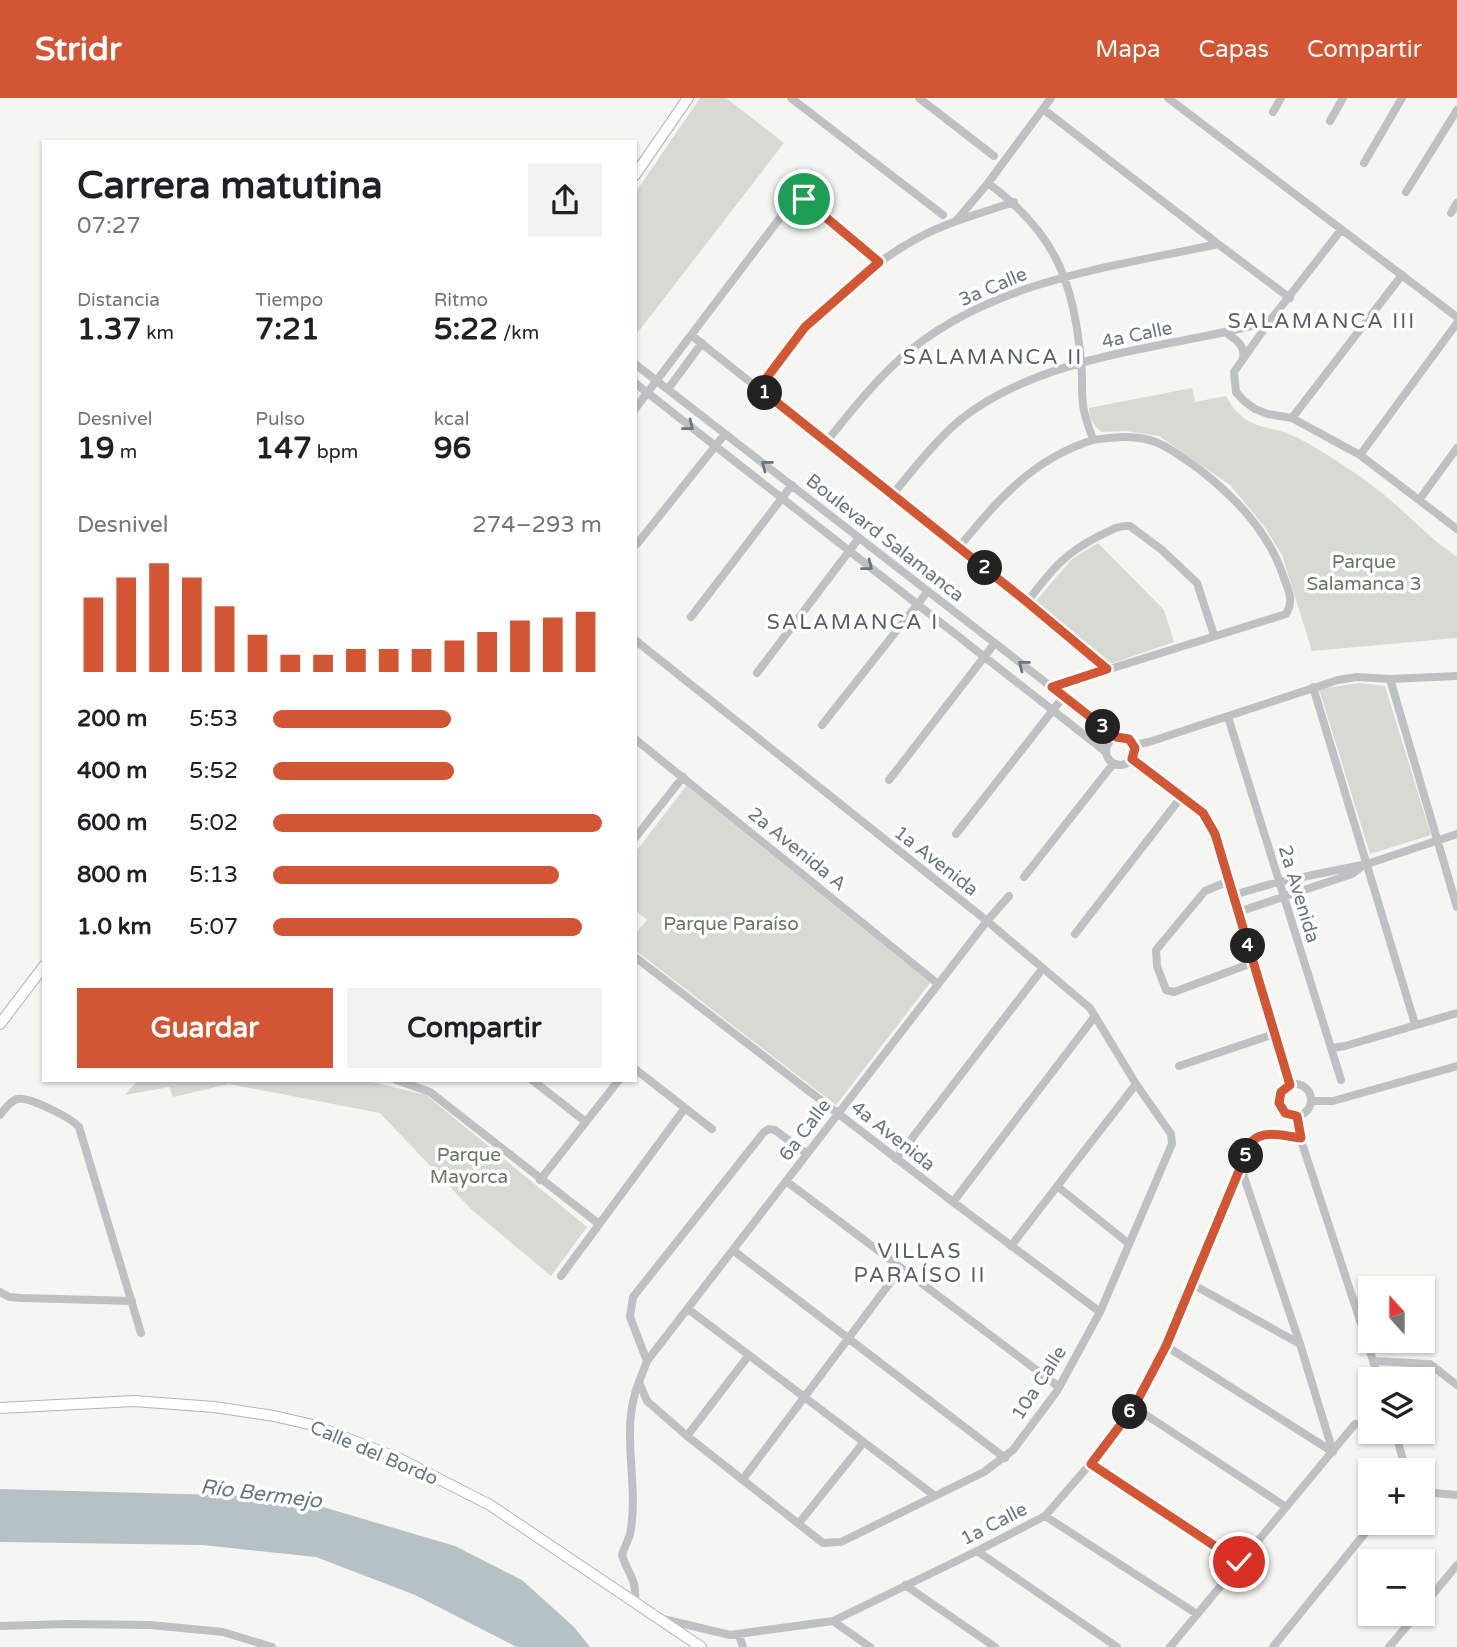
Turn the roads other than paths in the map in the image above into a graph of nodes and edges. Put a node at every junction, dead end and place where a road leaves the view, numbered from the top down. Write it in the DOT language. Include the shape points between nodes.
graph roads {
  1 [pos="688,98"];
  2 [pos="791,98"];
  3 [pos="919,98"];
  4 [pos="1051,98"];
  5 [pos="1168,98"];
  6 [pos="1281,98"];
  7 [pos="1343,98"];
  8 [pos="1402,98"];
  9 [pos="1043,109"];
  10 [pos="1457,110"];
  11 [pos="1273,112"];
  12 [pos="1330,121"];
  13 [pos="994,156"];
  14 [pos="1364,163"];
  15 [pos="637,173"];
  16 [pos="988,183"];
  17 [pos="1406,192"];
  18 [pos="1014,202"];
  19 [pos="1457,203"];
  20 [pos="1451,213"];
  21 [pos="943,215"];
  22 [pos="956,221"];
  23 [pos="1341,230"];
  24 [pos="1217,244"];
  25 [pos="879,262"];
  26 [pos="1402,275"];
  27 [pos="1066,277"];
  28 [pos="1290,298"];
  29 [pos="1457,317"];
  30 [pos="1269,322"];
  31 [pos="1457,323"];
  32 [pos="1225,332"];
  33 [pos="691,335"];
  34 [pos="702,343"];
  35 [pos="1243,358"];
  36 [pos="1082,363"];
  37 [pos="637,365"];
  38 [pos="657,380"];
  39 [pos="637,385"];
  40 [pos="759,388"];
  41 [pos="668,389"];
  42 [pos="647,393"];
  43 [pos="637,406"];
  44 [pos="1292,418"];
  45 [pos="725,433"];
  46 [pos="1093,440"];
  47 [pos="826,442"];
  48 [pos="715,446"];
  49 [pos="1457,448"];
  50 [pos="1360,455"];
  51 [pos="792,485"];
  52 [pos="892,495"];
  53 [pos="782,498"];
  54 [pos="1419,500"];
  55 [pos="1457,529"];
  56 [pos="859,538"];
  57 [pos="637,544"];
  58 [pos="959,547"];
  59 [pos="850,551"];
  60 [pos="928,591"];
  61 [pos="1027,602"];
  62 [pos="917,604"];
  63 [pos="691,617"];
  64 [pos="1214,635"];
  65 [pos="637,642"];
  66 [pos="995,643"];
  67 [pos="984,657"];
  68 [pos="1107,669"];
  69 [pos="757,673"];
  70 [pos="1457,676"];
  71 [pos="1390,679"];
  72 [pos="1052,687"];
  73 [pos="1313,687"];
  74 [pos="1063,696"];
  75 [pos="1053,710"];
  76 [pos="1228,717"];
  77 [pos="822,725"];
  78 [pos="1116,737"];
  79 [pos="637,741"];
  80 [pos="1133,745"];
  81 [pos="1106,752"];
  82 [pos="1132,759"];
  83 [pos="1113,764"];
  84 [pos="683,777"];
  85 [pos="889,780"];
  86 [pos="1182,796"];
  87 [pos="956,834"];
  88 [pos="1457,834"];
  89 [pos="637,835"];
  90 [pos="1437,839"];
  91 [pos="1367,864"];
  92 [pos="1024,877"];
  93 [pos="1229,881"];
  94 [pos="1278,882"];
  95 [pos="1009,895"];
  96 [pos="1233,895"];
  97 [pos="1283,897"];
  98 [pos="1457,907"];
  99 [pos="1238,912"];
  100 [pos="987,921"];
  101 [pos="1075,934"];
  102 [pos="637,959"];
  103 [pos="1252,963"];
  104 [pos="1042,968"];
  105 [pos="42,969"];
  106 [pos="938,984"];
  107 [pos="1457,1013"];
  108 [pos="1095,1016"];
  109 [pos="0,1024"];
  110 [pos="1415,1024"];
  111 [pos="1274,1034"];
  112 [pos="1332,1048"];
  113 [pos="1179,1066"];
  114 [pos="1457,1066"];
  115 [pos="637,1071"];
  116 [pos="1341,1080"];
  117 [pos="402,1082"];
  118 [pos="535,1082"];
  119 [pos="617,1082"];
  120 [pos="1136,1084"];
  121 [pos="1290,1085"];
  122 [pos="1311,1101"];
  123 [pos="685,1108"];
  124 [pos="837,1113"];
  125 [pos="0,1115"];
  126 [pos="1297,1116"];
  127 [pos="586,1122"];
  128 [pos="712,1129"];
  129 [pos="1301,1138"];
  130 [pos="1172,1144"];
  131 [pos="807,1154"];
  132 [pos="896,1159"];
  133 [pos="1241,1168"];
  134 [pos="540,1180"];
  135 [pos="786,1181"];
  136 [pos="1058,1186"];
  137 [pos="953,1202"];
  138 [pos="599,1224"];
  139 [pos="1128,1243"];
  140 [pos="1011,1246"];
  141 [pos="734,1251"];
  142 [pos="901,1268"];
  143 [pos="561,1276"];
  144 [pos="1192,1284"];
  145 [pos="0,1292"];
  146 [pos="132,1301"];
  147 [pos="688,1309"];
  148 [pos="1100,1312"];
  149 [pos="141,1333"];
  150 [pos="848,1339"];
  151 [pos="1300,1344"];
  152 [pos="1166,1346"];
  153 [pos="749,1355"];
  154 [pos="647,1361"];
  155 [pos="1374,1361"];
  156 [pos="1376,1367"];
  157 [pos="1457,1385"];
  158 [pos="640,1386"];
  159 [pos="1059,1387"];
  160 [pos="805,1397"];
  161 [pos="1134,1407"];
  162 [pos="0,1408"];
  163 [pos="1355,1424"];
  164 [pos="687,1436"];
  165 [pos="864,1442"];
  166 [pos="1333,1452"];
  167 [pos="1005,1458"];
  168 [pos="1091,1464"];
  169 [pos="743,1479"];
  170 [pos="1435,1493"];
  171 [pos="1457,1495"];
  172 [pos="935,1496"];
  173 [pos="1286,1507"];
  174 [pos="1045,1516"];
  175 [pos="799,1523"];
  176 [pos="1363,1535"];
  177 [pos="977,1552"];
  178 [pos="1239,1562"];
  179 [pos="1457,1565"];
  180 [pos="905,1585"];
  181 [pos="1435,1592"];
  182 [pos="635,1602"];
  183 [pos="1197,1614"];
  184 [pos="657,1617"];
  185 [pos="833,1621"];
  186 [pos="0,1626"];
  187 [pos="1407,1626"];
  188 [pos="739,1635"];
  189 [pos="272,1647"];
  190 [pos="701,1647"];
  191 [pos="743,1647"];
  192 [pos="870,1647"];
  193 [pos="995,1647"];
  194 [pos="1116,1647"];
  195 [pos="1170,1647"];
  196 [pos="1273,1647"];
  197 [pos="1389,1647"];
  1 -- 15 [label="street"];
  2 -- 21 [label="street"];
  3 -- 13 [label="street"];
  4 -- 9 [label="street"];
  5 -- 23 [label="street"];
  6 -- 11 [label="street"];
  7 -- 12 [label="street"];
  8 -- 14 [label="street"];
  9 -- 16 [label="street"];
  9 -- 24 [label="street"];
  10 -- 17 [label="street"];
  16 -- 18 [label="street"];
  16 -- 22 [label="street"];
  18 -- 22 [label="street"];
  18 -- 27 [label="street" via="1048,243"];
  19 -- 20 [label="street"];
  22 -- 25 [label="street"];
  23 -- 26 [label="street"];
  23 -- 28 [label="street"];
  24 -- 27 [label="street, 3a Calle"];
  24 -- 28 [label="street"];
  25 -- 33 [label="street" via="804,199 792,202"];
  25 -- 40 [label="street" via="805,327"];
  26 -- 29 [label="street"];
  26 -- 44 [label="street"];
  27 -- 36 [label="street"];
  27 -- 47 [label="street, 3a Calle" via="991,302 927,339 877,381"];
  28 -- 30 [label="street"];
  30 -- 32 [label="street, 4a Calle"];
  30 -- 35 [label="street"];
  31 -- 50 [label="street"];
  32 -- 35 [label="street" via="1241,346"];
  32 -- 36 [label="street, 4a Calle"];
  33 -- 34 [label="street"];
  33 -- 38 [label="street"];
  34 -- 40 [label="street"];
  34 -- 41 [label="street"];
  35 -- 44 [label="street" via="1234,372 1236,392 1255,409"];
  36 -- 46 [label="street" via="1083,405"];
  36 -- 52 [label="street, 4a Calle" via="1003,392 962,419 934,444"];
  37 -- 38 [label="street, Boulevard Salamanca"];
  38 -- 41 [label="street, Boulevard Salamanca"];
  38 -- 42 [label="street"];
  39 -- 42 [label="street, Boulevard Salamanca"];
  40 -- 47 [label="street"];
  41 -- 45 [label="street, Boulevard Salamanca"];
  42 -- 43 [label="street"];
  42 -- 48 [label="street, Boulevard Salamanca, one-way"];
  44 -- 50 [label="street"];
  45 -- 48 [label="street"];
  51 -- 45 [label="street, Boulevard Salamanca, one-way"];
  46 -- 58 [label="street" via="1056,456 1010,488"];
  46 -- 64 [label="street" via="1123,436 1158,443 1236,499 1266,539 1279,562 1291,606 1286,614"];
  47 -- 52 [label="street"];
  48 -- 53 [label="street, Boulevard Salamanca"];
  48 -- 57 [label="street"];
  49 -- 54 [label="street"];
  50 -- 54 [label="street"];
  51 -- 53 [label="street"];
  51 -- 56 [label="street, Boulevard Salamanca"];
  52 -- 58 [label="street"];
  53 -- 59 [label="street, Boulevard Salamanca"];
  53 -- 63 [label="street"];
  54 -- 55 [label="street"];
  56 -- 59 [label="street"];
  56 -- 60 [label="street, Boulevard Salamanca"];
  58 -- 61 [label="street"];
  59 -- 62 [label="street, Boulevard Salamanca, one-way"];
  59 -- 69 [label="street"];
  60 -- 62 [label="street"];
  60 -- 66 [label="street, Boulevard Salamanca"];
  61 -- 64 [label="street" via="1071,551 1115,527 1130,526 1197,583"];
  61 -- 68 [label="street"];
  62 -- 67 [label="street, Boulevard Salamanca"];
  62 -- 77 [label="street"];
  64 -- 68 [label="street"];
  65 -- 100 [label="street, 1a Avenida"];
  66 -- 67 [label="street"];
  72 -- 66 [label="street, Boulevard Salamanca, one-way"];
  67 -- 75 [label="street, Boulevard Salamanca"];
  67 -- 85 [label="street"];
  68 -- 72 [label="street"];
  70 -- 71 [label="street"];
  71 -- 73 [label="street" via="1357,677"];
  71 -- 90 [label="street"];
  72 -- 74 [label="street, Boulevard Salamanca"];
  73 -- 76 [label="street"];
  73 -- 91 [label="street"];
  74 -- 75 [label="street"];
  74 -- 78 [label="street, Boulevard Salamanca"];
  75 -- 81 [label="street, Boulevard Salamanca"];
  75 -- 87 [label="street"];
  76 -- 80 [label="street"];
  76 -- 94 [label="street, 2a Avenida"];
  78 -- 80 [label="street"];
  78 -- 81 [label="street"];
  79 -- 84 [label="street, 2a Avenida A"];
  80 -- 82 [label="street"];
  81 -- 83 [label="street"];
  82 -- 83 [label="street" via="1124,765"];
  82 -- 86 [label="street"];
  83 -- 92 [label="street"];
  84 -- 89 [label="street"];
  84 -- 106 [label="street, 2a Avenida A"];
  86 -- 93 [label="street" via="1210,822"];
  86 -- 101 [label="street"];
  88 -- 90 [label="street"];
  90 -- 91 [label="street"];
  90 -- 98 [label="street"];
  91 -- 94 [label="street"];
  91 -- 97 [label="street" via="1352,874"];
  91 -- 110 [label="street"];
  93 -- 96 [label="street"];
  93 -- 103 [label="street" via="1205,891 1156,950 1157,965 1166,990 1174,992"];
  94 -- 96 [label="street"];
  94 -- 97 [label="street, 2a Avenida"];
  95 -- 100 [label="street, 6a Calle"];
  96 -- 99 [label="street"];
  97 -- 99 [label="street"];
  97 -- 112 [label="street, 2a Avenida"];
  99 -- 103 [label="street"];
  100 -- 104 [label="street, 1a Avenida"];
  100 -- 106 [label="street, 6a Calle"];
  102 -- 124 [label="street, 4a Avenida"];
  103 -- 111 [label="street"];
  104 -- 108 [label="street, 1a Avenida"];
  104 -- 132 [label="street"];
  105 -- 109 [label="street"];
  106 -- 124 [label="street, 6a Calle"];
  107 -- 110 [label="street"];
  108 -- 120 [label="street, 1a Avenida"];
  108 -- 137 [label="street"];
  110 -- 112 [label="street"];
  111 -- 113 [label="street"];
  111 -- 121 [label="street"];
  112 -- 116 [label="street, 2a Avenida"];
  114 -- 122 [label="street" via="1333,1101"];
  115 -- 123 [label="street"];
  117 -- 134 [label="street" via="430,1092"];
  118 -- 127 [label="street"];
  119 -- 127 [label="street"];
  120 -- 130 [label="street, 1a Avenida" via="1166,1124"];
  120 -- 136 [label="street"];
  121 -- 122 [label="street" via="1306,1088"];
  121 -- 126 [label="street" via="1281,1092 1279,1103 1285,1113"];
  122 -- 126 [label="street" via="1307,1111"];
  123 -- 128 [label="street"];
  123 -- 138 [label="street"];
  124 -- 131 [label="street, 6a Calle"];
  124 -- 132 [label="street, 4a Avenida"];
  125 -- 146 [label="street" via="8,1104 26,1099 79,1127"];
  126 -- 129 [label="street"];
  127 -- 134 [label="street"];
  129 -- 133 [label="street, 1a Calle" via="1256,1136"];
  129 -- 155 [label="street"];
  130 -- 139 [label="street, 10a Calle"];
  131 -- 135 [label="street, 6a Calle"];
  131 -- 154 [label="street" via="775,1130 764,1132 633,1297 630,1318"];
  132 -- 137 [label="street, 4a Avenida"];
  133 -- 144 [label="street, 1a Calle"];
  133 -- 151 [label="street"];
  134 -- 138 [label="street"];
  135 -- 141 [label="street, 6a Calle"];
  135 -- 142 [label="street"];
  136 -- 139 [label="street"];
  136 -- 140 [label="street"];
  137 -- 140 [label="street, 4a Avenida"];
  138 -- 143 [label="street"];
  139 -- 148 [label="street, 10a Calle"];
  140 -- 148 [label="street, 4a Avenida"];
  141 -- 147 [label="street, 6a Calle"];
  141 -- 150 [label="street"];
  142 -- 150 [label="street"];
  142 -- 159 [label="street"];
  144 -- 151 [label="street"];
  144 -- 152 [label="street, 1a Calle"];
  145 -- 146 [label="street" via="22,1298"];
  146 -- 149 [label="street"];
  147 -- 153 [label="street"];
  147 -- 154 [label="street, 6a Calle"];
  148 -- 159 [label="street, 10a Calle"];
  150 -- 160 [label="street"];
  150 -- 167 [label="street"];
  151 -- 166 [label="street"];
  152 -- 161 [label="street, 1a Calle"];
  152 -- 166 [label="street"];
  153 -- 160 [label="street"];
  153 -- 164 [label="street"];
  154 -- 158 [label="street, 6a Calle"];
  155 -- 156 [label="street"];
  155 -- 157 [label="street" via="1430,1364"];
  158 -- 164 [label="street" via="647,1401"];
  158 -- 182 [label="street, 6a Calle" via="632,1410 630,1535 622,1555 637,1585"];
  159 -- 167 [label="street, 10a Calle"];
  160 -- 165 [label="street"];
  160 -- 169 [label="street"];
  161 -- 168 [label="street, 1a Calle"];
  161 -- 173 [label="street"];
  162 -- 182 [label="street, Calle del Bordo" via="134,1401 214,1406 313,1425 400,1459 490,1505"];
  163 -- 166 [label="street"];
  164 -- 169 [label="street"];
  165 -- 172 [label="street"];
  165 -- 175 [label="street"];
  166 -- 173 [label="street"];
  167 -- 172 [label="street, 10a Calle"];
  168 -- 174 [label="street, 1a Calle"];
  168 -- 178 [label="street"];
  169 -- 175 [label="street"];
  170 -- 171 [label="street"];
  172 -- 175 [label="street, 10a Calle" via="831,1544 823,1543"];
  173 -- 178 [label="street"];
  174 -- 177 [label="street, 1a Calle"];
  174 -- 183 [label="street"];
  176 -- 196 [label="street"];
  177 -- 180 [label="street, 1a Calle"];
  177 -- 194 [label="street"];
  178 -- 183 [label="street"];
  179 -- 181 [label="street"];
  180 -- 185 [label="street, 1a Calle"];
  180 -- 193 [label="street"];
  182 -- 184 [label="street, Calle del Bordo"];
  183 -- 195 [label="street"];
  184 -- 188 [label="street, 1a Calle"];
  184 -- 190 [label="street, Calle del Bordo"];
  185 -- 188 [label="street, 1a Calle"];
  185 -- 192 [label="street"];
  186 -- 189 [label="street" via="150,1625 223,1632"];
  187 -- 197 [label="street"];
  188 -- 191 [label="street"];
}
